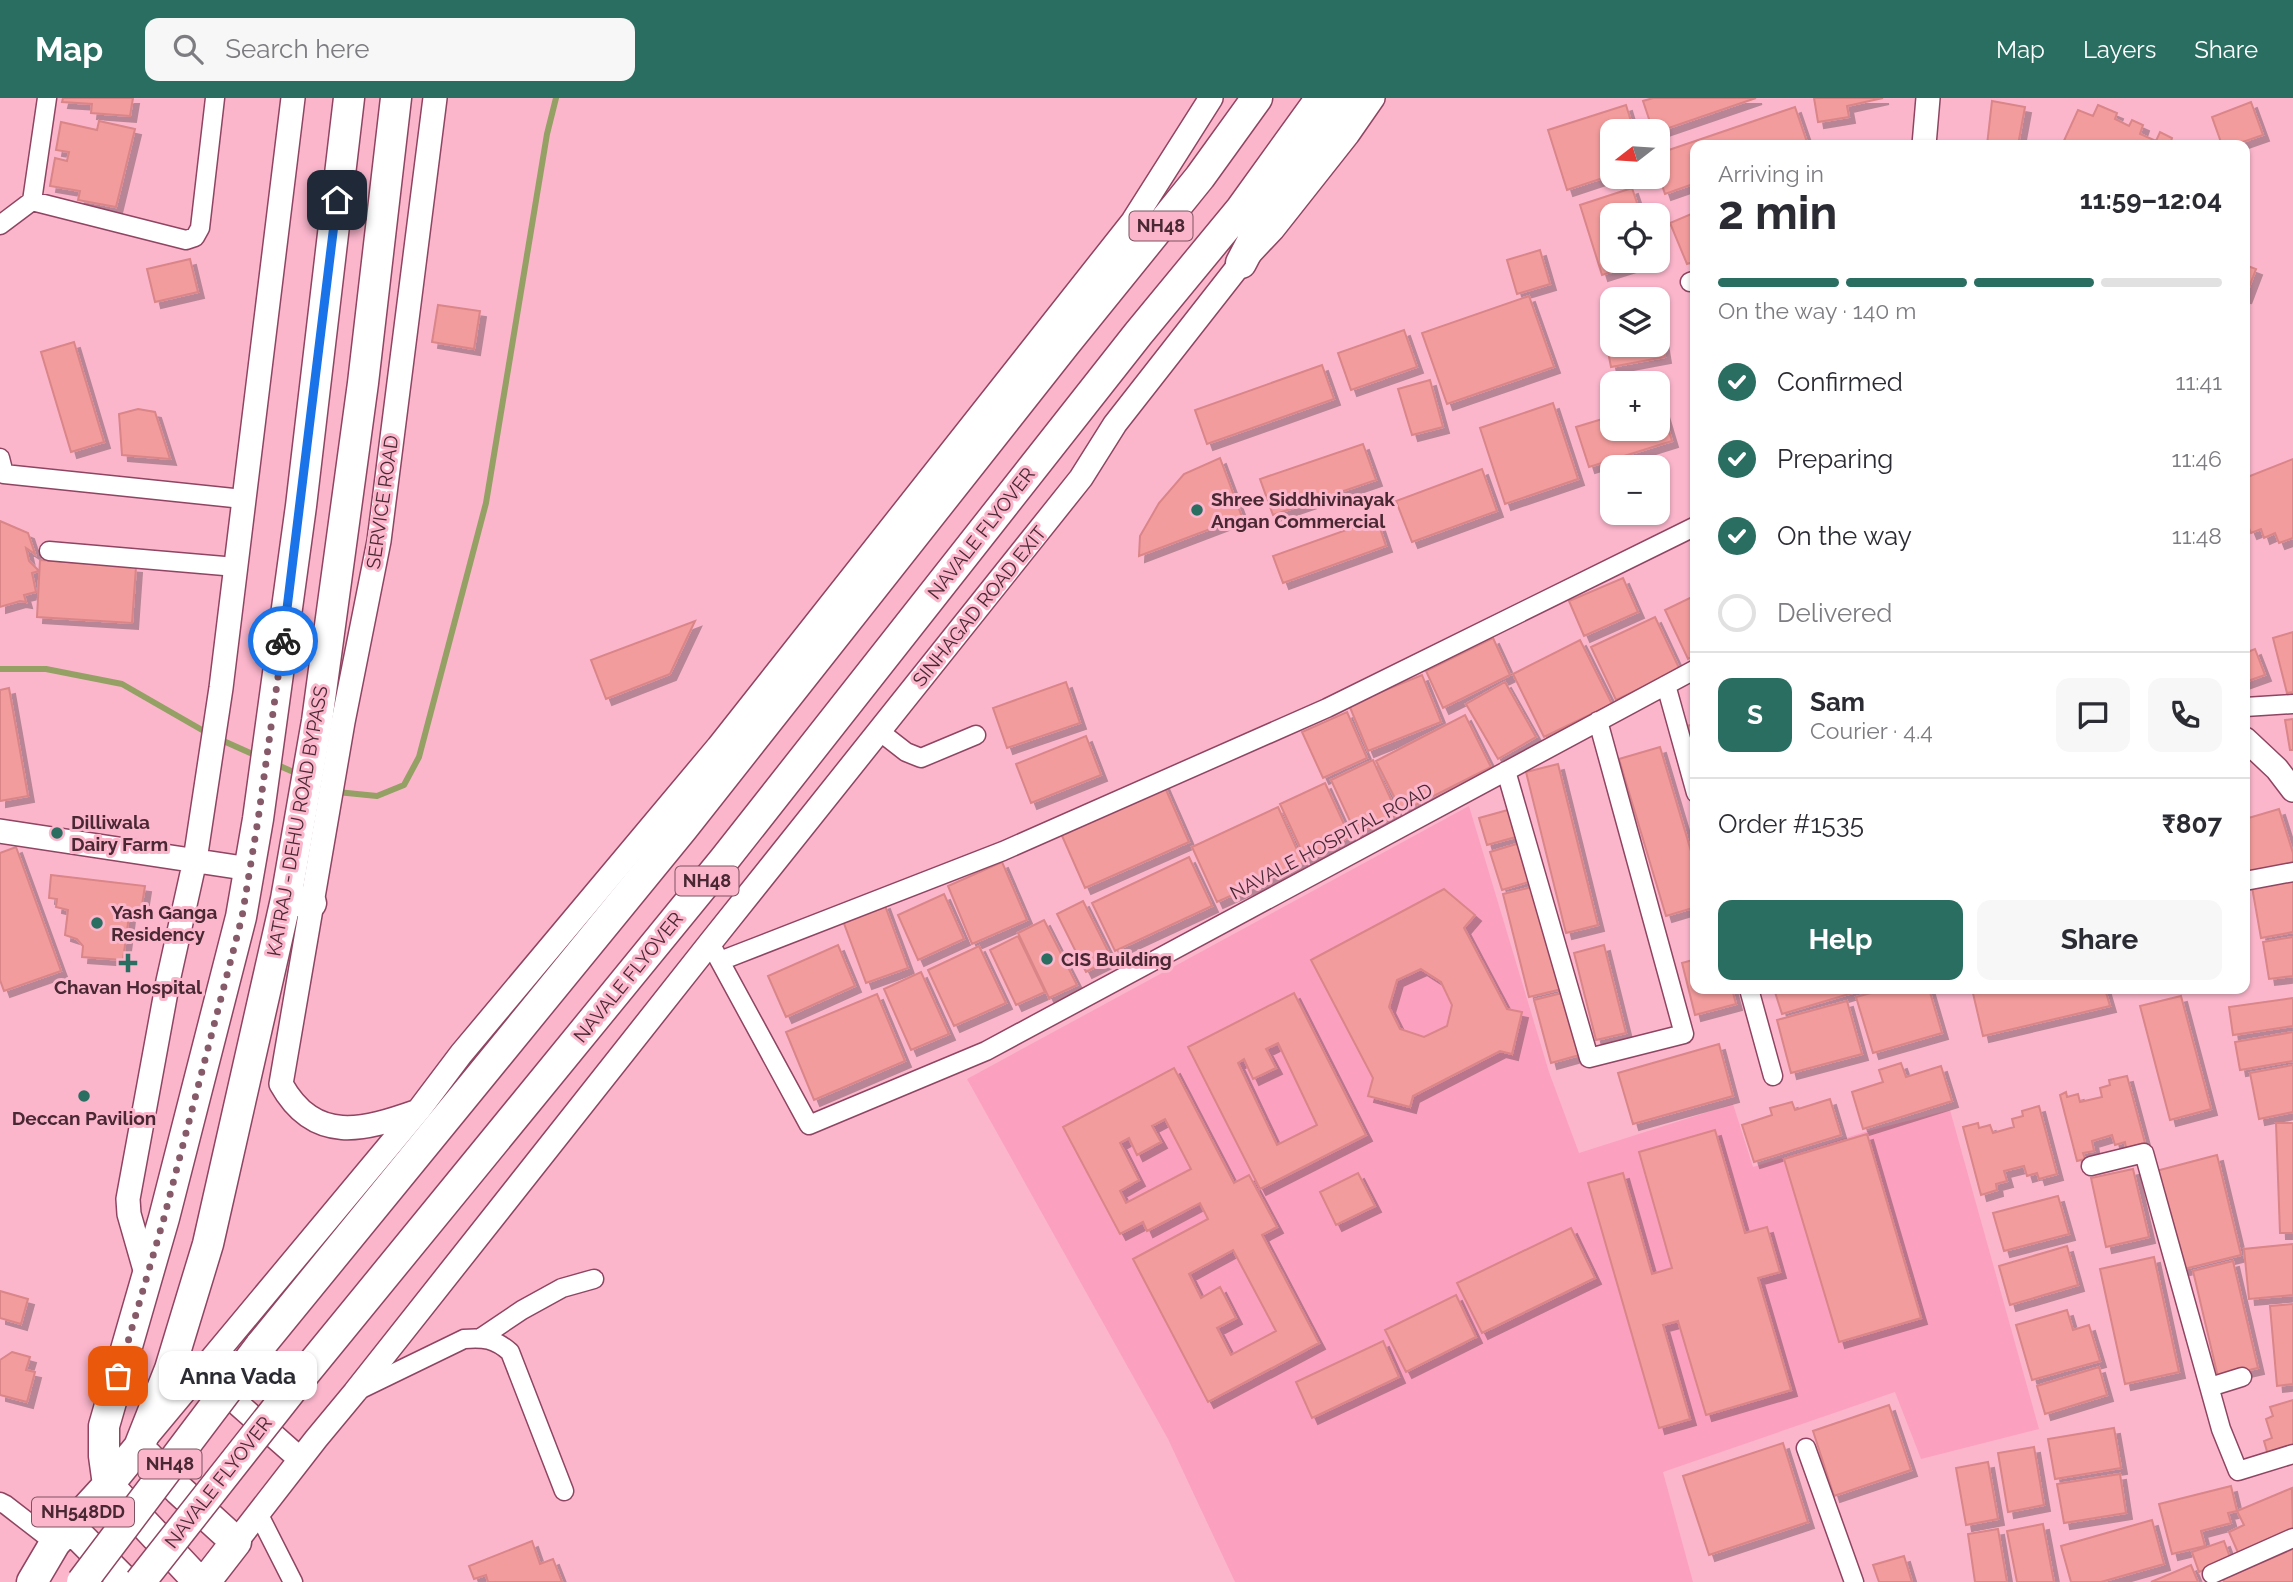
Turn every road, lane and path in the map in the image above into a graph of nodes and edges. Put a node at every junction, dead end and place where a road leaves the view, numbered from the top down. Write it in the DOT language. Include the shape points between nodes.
graph roads {
  1 [pos="47,98"];
  2 [pos="215,98"];
  3 [pos="293,98"];
  4 [pos="349,98"];
  5 [pos="396,98"];
  6 [pos="435,98"];
  7 [pos="1212,98"];
  8 [pos="1321,98"];
  9 [pos="1346,98"];
  10 [pos="1373,98"];
  11 [pos="1928,98"];
  12 [pos="1255,100"];
  13 [pos="1924,140"];
  14 [pos="32,201"];
  15 [pos="0,225"];
  16 [pos="1241,263"];
  17 [pos="0,458"];
  18 [pos="243,499"];
  19 [pos="1690,529"];
  20 [pos="49,551"];
  21 [pos="236,567"];
  22 [pos="1690,672"];
  23 [pos="1667,685"];
  24 [pos="2293,704"];
  25 [pos="2250,707"];
  26 [pos="1598,721"];
  27 [pos="330,722"];
  28 [pos="879,731"];
  29 [pos="976,735"];
  30 [pos="2250,744"];
  31 [pos="1506,771"];
  32 [pos="1690,771"];
  33 [pos="2293,790"];
  34 [pos="0,831"];
  35 [pos="195,860"];
  36 [pos="250,869"];
  37 [pos="2293,872"];
  38 [pos="2250,880"];
  39 [pos="299,901"];
  40 [pos="715,952"];
  41 [pos="1750,994"];
  42 [pos="1773,1076"];
  43 [pos="418,1111"];
  44 [pos="2091,1166"];
  45 [pos="147,1277"];
  46 [pos="594,1279"];
  47 [pos="482,1338"];
  48 [pos="203,1372"];
  49 [pos="2242,1377"];
  50 [pos="2210,1387"];
  51 [pos="355,1392"];
  52 [pos="139,1447"];
  53 [pos="1806,1448"];
  54 [pos="2293,1454"];
  55 [pos="300,1459"];
  56 [pos="108,1485"];
  57 [pos="564,1490"];
  58 [pos="0,1502"];
  59 [pos="258,1513"];
  60 [pos="62,1535"];
  61 [pos="2293,1538"];
  62 [pos="236,1542"];
  63 [pos="2212,1574"];
  64 [pos="32,1582"];
  65 [pos="82,1582"];
  66 [pos="125,1582"];
  67 [pos="140,1582"];
  68 [pos="199,1582"];
  69 [pos="205,1582"];
  70 [pos="293,1582"];
  71 [pos="1854,1582"];
  1 -- 14 [label="street"];
  2 -- 14 [label="street" via="200,228 195,237 186,240"];
  3 -- 18 [label="street"];
  4 -- 36 [label="highway, KATRAJ - DEHU ROAD BYPASS / NH548DD" via="310,430"];
  5 -- 27 [label="highway, KATRAJ - DEHU ROAD BYPASS / NH548DD"];
  6 -- 27 [label="street, SERVICE ROAD" via="379,541"];
  7 -- 43 [label="street" via="1114,246 718,747"];
  8 -- 67 [label="highway, NAVALE FLYOVER / NH48, bridge" via="1241,209 723,860"];
  9 -- 16 [label="highway" via="1263,221"];
  10 -- 16 [label="street, SINHAGAD ROAD EXIT" via="1273,229"];
  11 -- 13 [label="street"];
  12 -- 65 [label="highway, NH48, bridge" via="1200,177 683,828 260,1346"];
  14 -- 15 [label="street"];
  16 -- 28 [label="street, SINHAGAD ROAD EXIT" via="1115,424 1081,478"];
  17 -- 18 [label="street" via="4,474"];
  18 -- 21 [label="street"];
  19 -- 40 [label="street" via="1327,708 1003,851"];
  20 -- 21 [label="street"];
  21 -- 35 [label="street"];
  22 -- 23 [label="street, NAVALE HOSPITAL ROAD"];
  23 -- 26 [label="street, NAVALE HOSPITAL ROAD"];
  23 -- 32 [label="street"];
  24 -- 25 [label="street"];
  26 -- 31 [label="street, NAVALE HOSPITAL ROAD"];
  26 -- 31 [label="street" via="1684,1034 1589,1058"];
  27 -- 39 [label="highway, KATRAJ - DEHU ROAD BYPASS / NH548DD"];
  28 -- 29 [label="street" via="922,758"];
  28 -- 40 [label="street, SINHAGAD ROAD EXIT"];
  30 -- 33 [label="street"];
  31 -- 40 [label="street, NAVALE HOSPITAL ROAD" via="986,1051 809,1125"];
  34 -- 35 [label="street"];
  35 -- 36 [label="street"];
  35 -- 45 [label="street" via="128,1199"];
  36 -- 45 [label="highway, KATRAJ - DEHU ROAD BYPASS / NH548DD" via="242,917"];
  37 -- 38 [label="street"];
  39 -- 43 [label="street" via="281,1084 307,1117 326,1126 376,1126"];
  39 -- 52 [label="highway, KATRAJ - DEHU ROAD BYPASS / NH548DD" via="208,1244 170,1369"];
  40 -- 51 [label="street, SINHAGAD ROAD EXIT"];
  41 -- 42 [label="street"];
  43 -- 48 [label="street"];
  44 -- 50 [label="street" via="2144,1153"];
  45 -- 56 [label="highway, KATRAJ - DEHU ROAD BYPASS / NH548DD" via="104,1426"];
  46 -- 47 [label="street" via="552,1294"];
  47 -- 51 [label="street" via="464,1339"];
  47 -- 57 [label="street" via="497,1341 510,1352"];
  48 -- 52 [label="street"];
  48 -- 55 [label="street"];
  49 -- 50 [label="street"];
  50 -- 54 [label="street" via="2238,1471"];
  51 -- 55 [label="street, SINHAGAD ROAD EXIT"];
  52 -- 56 [label="highway, KATRAJ - DEHU ROAD BYPASS / NH548DD"];
  52 -- 62 [label="highway"];
  53 -- 71 [label="street"];
  55 -- 59 [label="street, SINHAGAD ROAD EXIT"];
  56 -- 60 [label="highway, KATRAJ - DEHU ROAD BYPASS / NH548DD"];
  56 -- 68 [label="highway, NH548DD"];
  58 -- 60 [label="street"];
  59 -- 62 [label="street, SINHAGAD ROAD EXIT"];
  59 -- 70 [label="street"];
  60 -- 64 [label="highway, KATRAJ - DEHU ROAD BYPASS / NH548DD"];
  60 -- 66 [label="highway"];
  61 -- 63 [label="street"];
  62 -- 69 [label="highway"];
}
